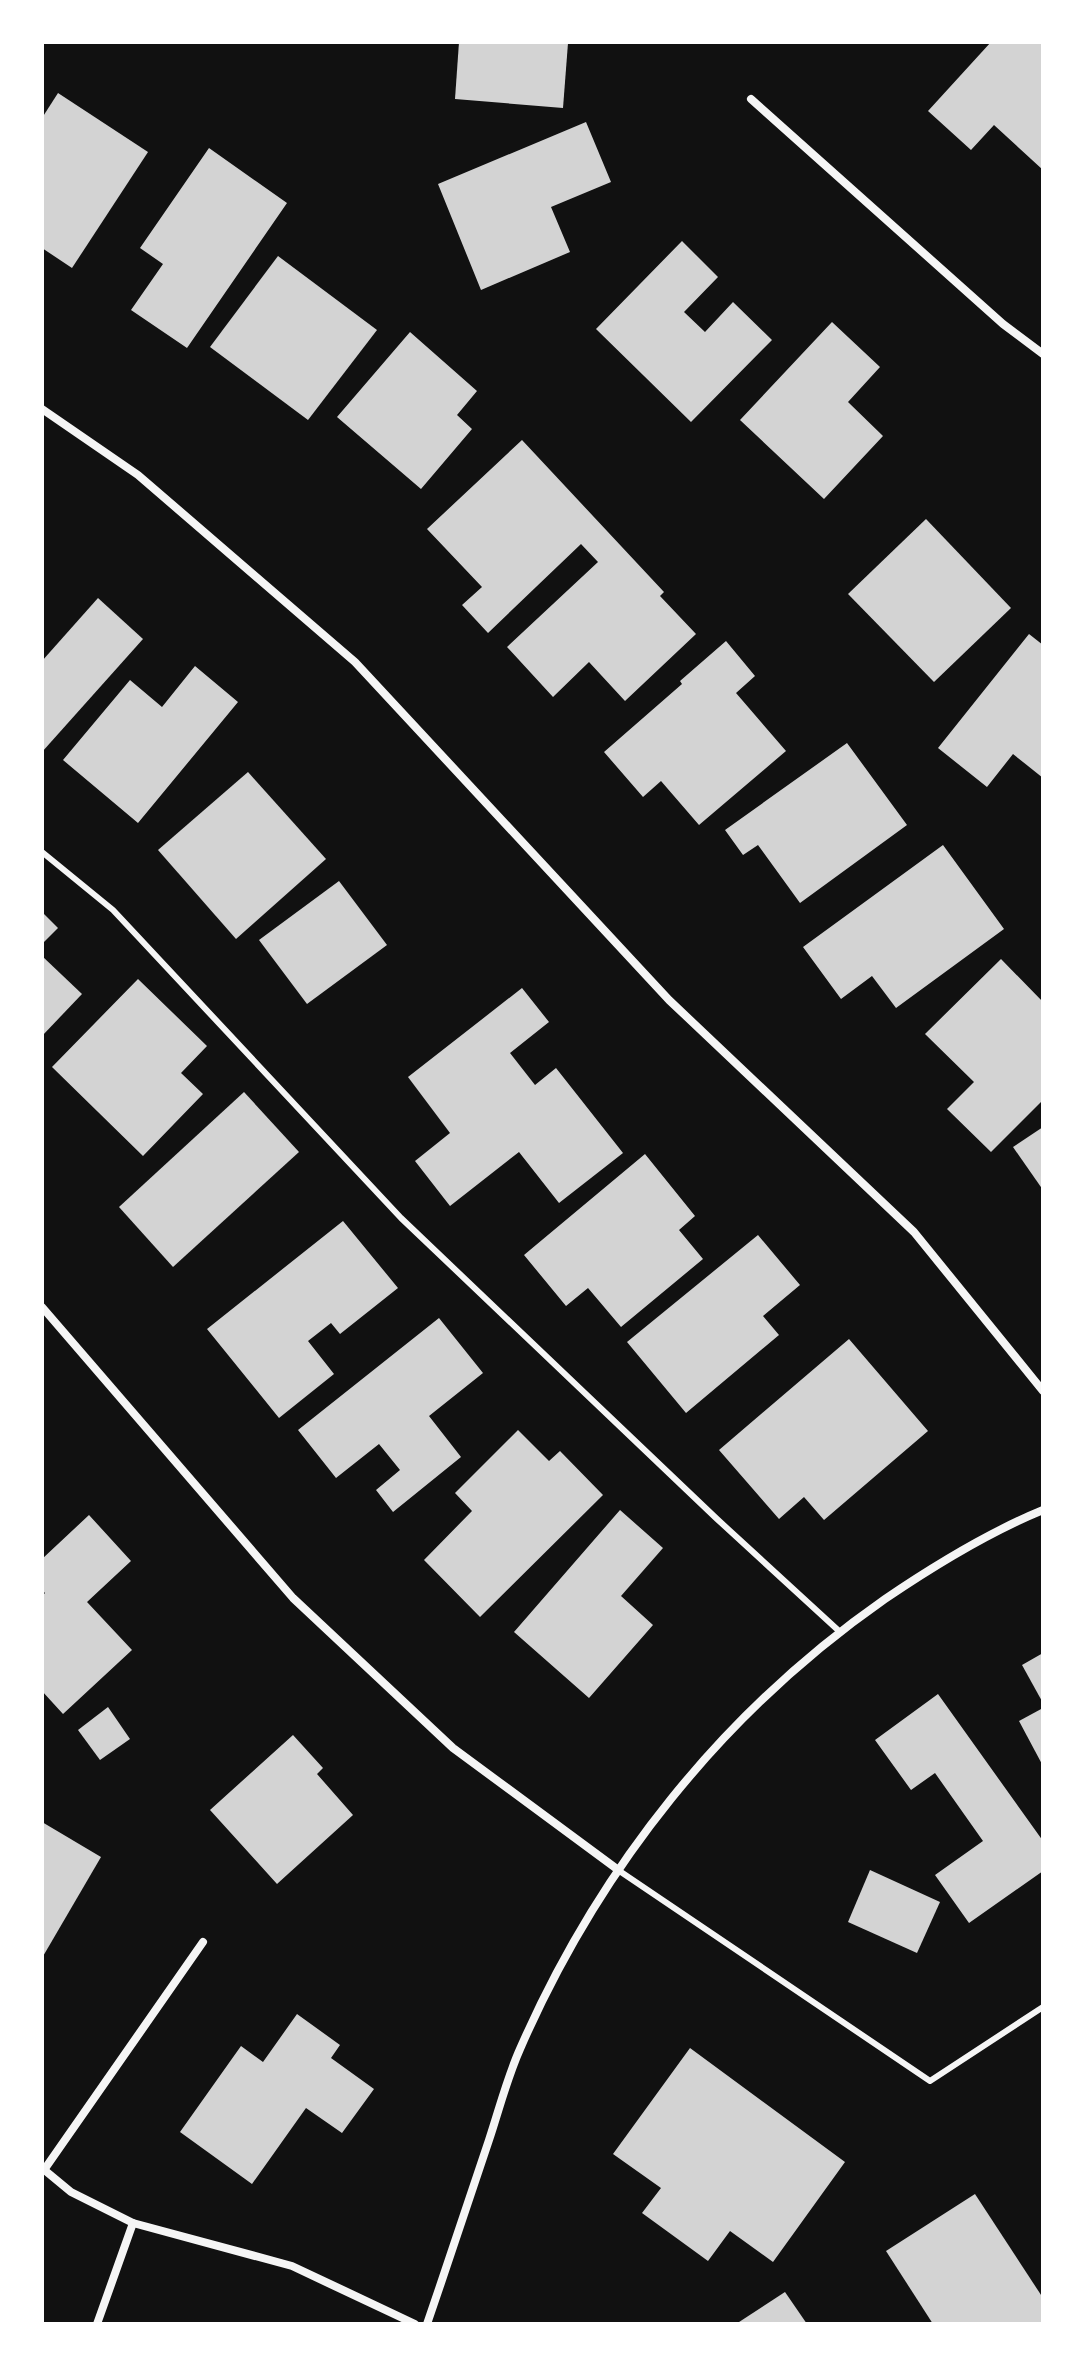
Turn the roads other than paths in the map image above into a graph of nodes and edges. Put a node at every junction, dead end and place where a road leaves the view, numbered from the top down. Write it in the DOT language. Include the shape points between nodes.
graph roads {
  1 [pos="751,99"];
  2 [pos="1043,354"];
  3 [pos="42,409"];
  4 [pos="42,852"];
  5 [pos="42,1307"];
  6 [pos="1043,1391"];
  7 [pos="1043,1510"];
  8 [pos="839,1631"];
  9 [pos="617,1869"];
  10 [pos="203,1942"];
  11 [pos="1043,2007"];
  12 [pos="43,2169"];
  13 [pos="133,2223"];
  14 [pos="97,2324"];
  15 [pos="415,2324"];
  16 [pos="427,2324"];
  1 -- 2 [label="street"];
  3 -- 6 [label="street" via="138,475 355,662 669,1000 914,1232"];
  4 -- 8 [label="lane" via="113,910 401,1218"];
  5 -- 9 [label="street" via="293,1598 453,1748"];
  7 -- 8 [label="street" via="926,1571"];
  8 -- 9 [label="street" via="758,1701 685,1778"];
  9 -- 11 [label="lane" via="930,2081"];
  9 -- 16 [label="street" via="565,1955 519,2051"];
  10 -- 12 [label="street"];
  12 -- 13 [label="street" via="71,2192"];
  13 -- 14 [label="street"];
  13 -- 15 [label="street" via="292,2266"];
}
